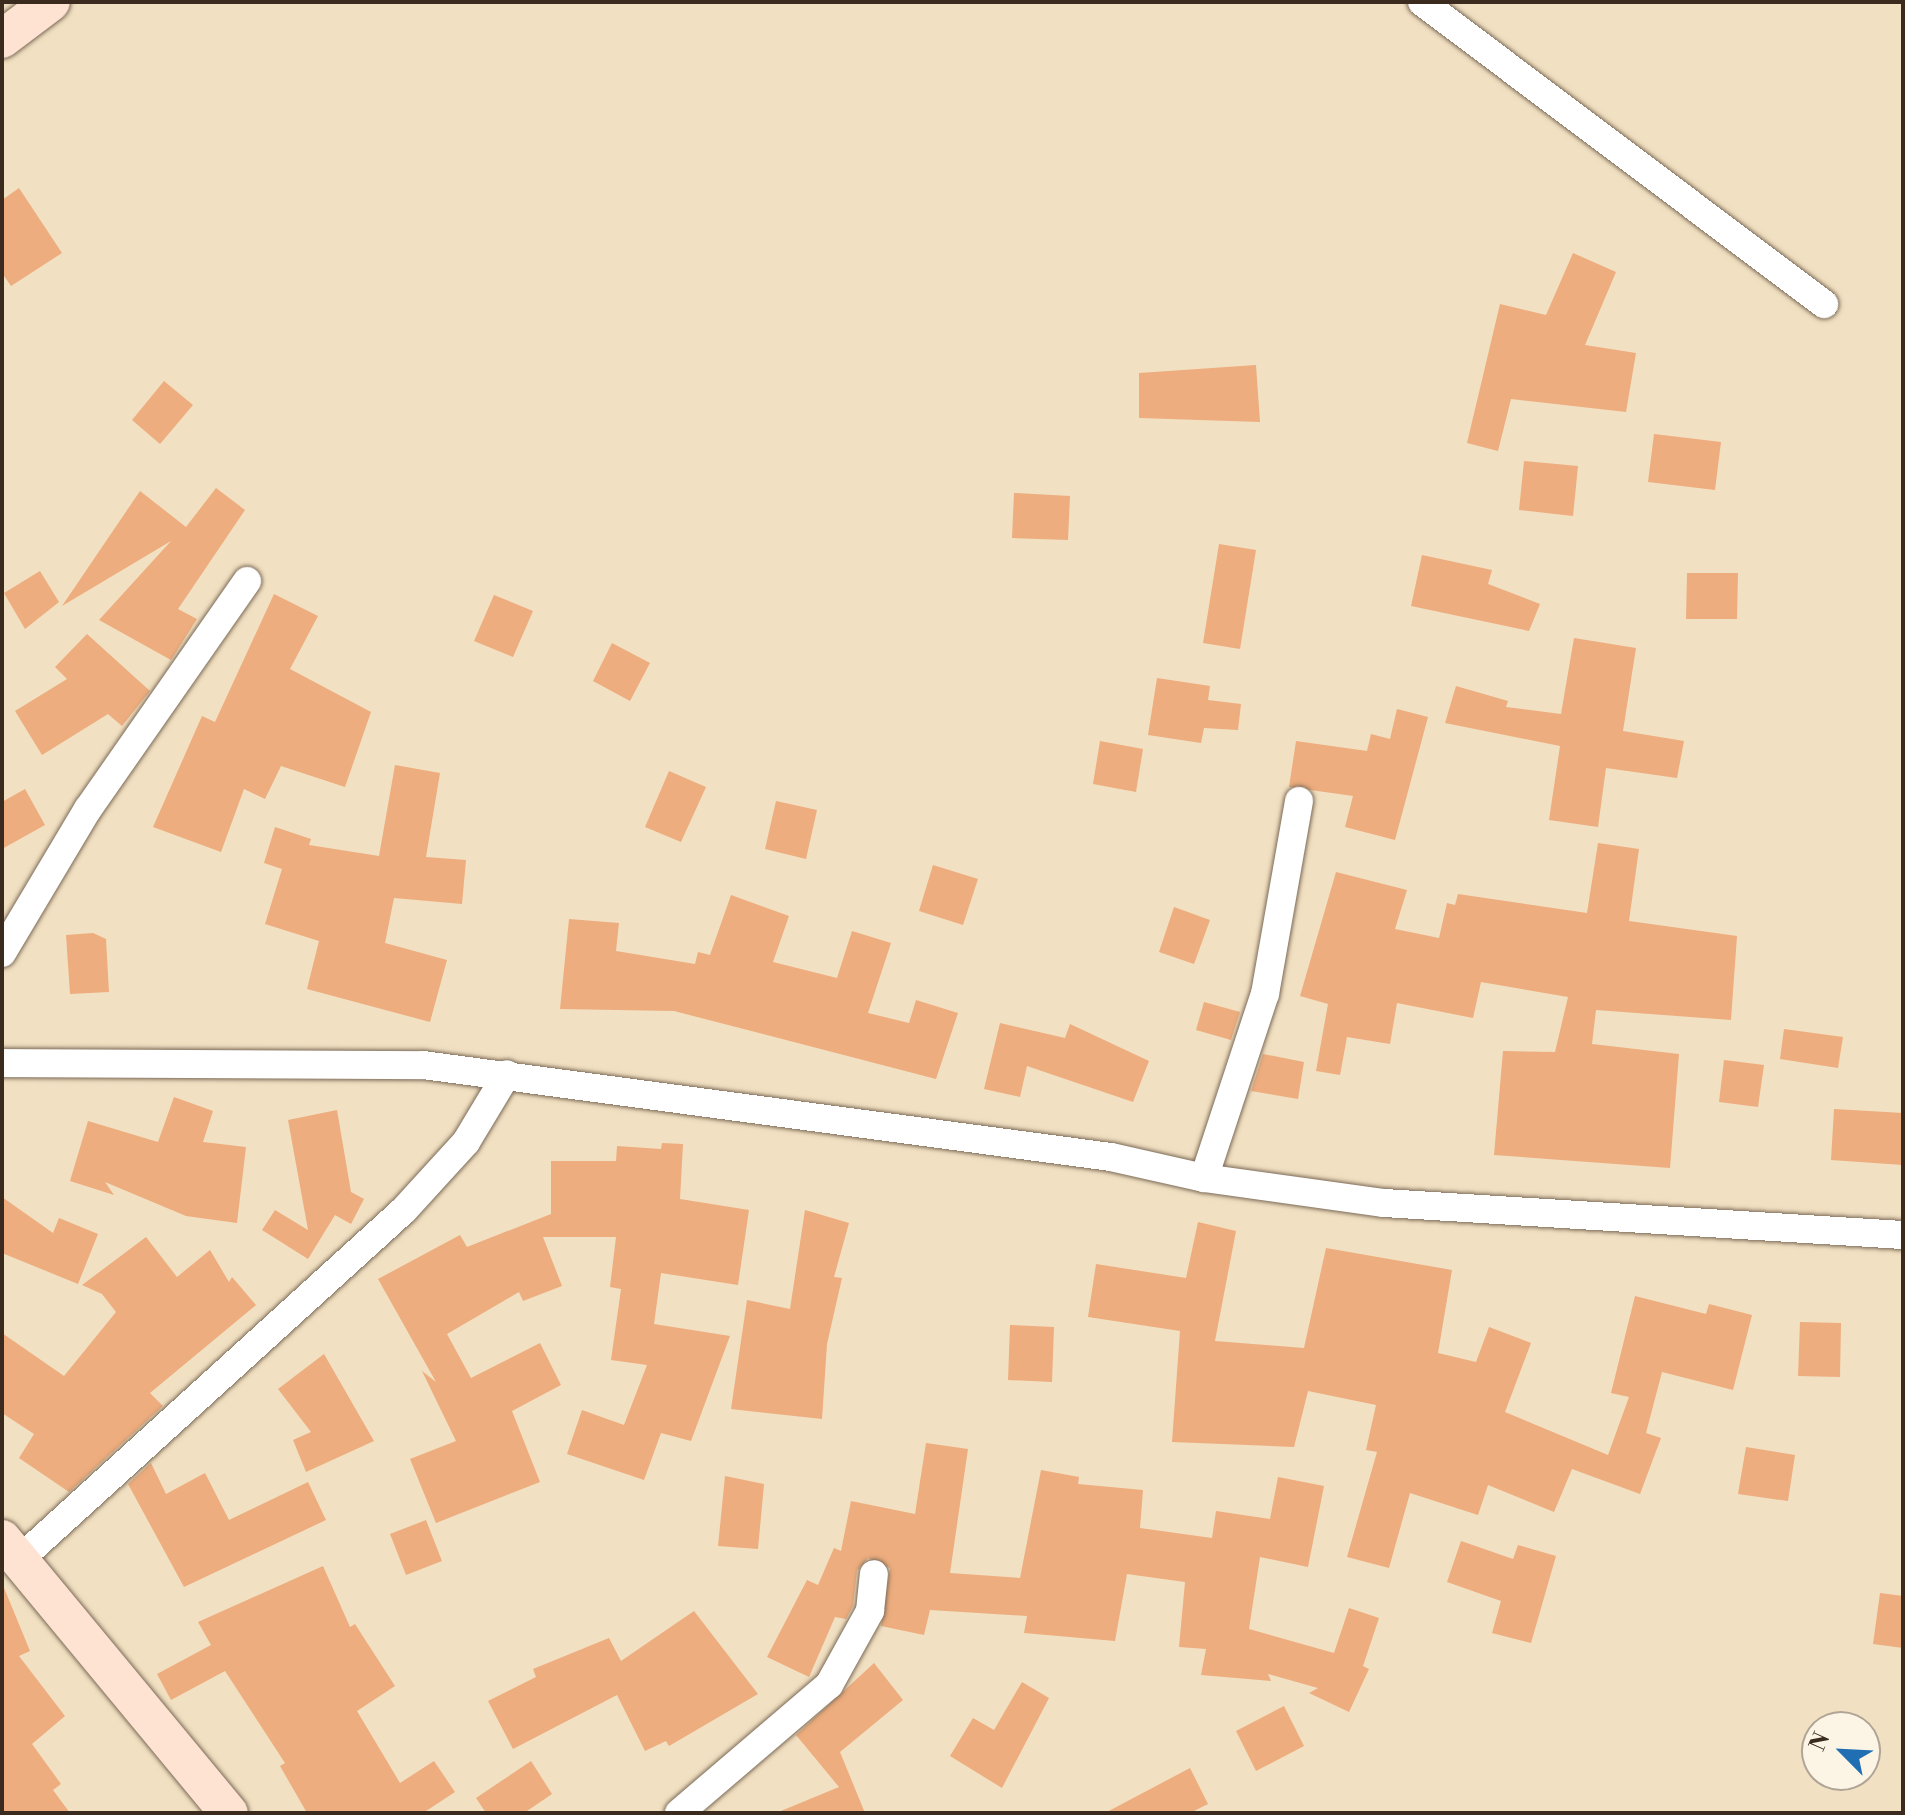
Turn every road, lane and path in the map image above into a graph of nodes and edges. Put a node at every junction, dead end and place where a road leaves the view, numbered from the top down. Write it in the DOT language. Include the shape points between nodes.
graph roads {
  1 [pos="51,2"];
  2 [pos="1422,2"];
  3 [pos="2,39"];
  4 [pos="1824,304"];
  5 [pos="247,581"];
  6 [pos="1299,801"];
  7 [pos="2,953"];
  8 [pos="2,1063"];
  9 [pos="507,1074"];
  10 [pos="1204,1178"];
  11 [pos="1903,1235"];
  12 [pos="11,1549"];
  13 [pos="874,1574"];
  14 [pos="229,1813"];
  15 [pos="679,1813"];
  1 -- 3 [label="main road"];
  2 -- 4 [label="street"];
  5 -- 7 [label="street" via="88,809"];
  6 -- 10 [label="street" via="1265,994"];
  8 -- 9 [label="street" via="423,1065"];
  9 -- 10 [label="street" via="1111,1157"];
  9 -- 12 [label="street" via="466,1142 404,1210"];
  10 -- 11 [label="street" via="1384,1203"];
  12 -- 14 [label="main road"];
  13 -- 15 [label="street" via="870,1611 829,1685"];
}
